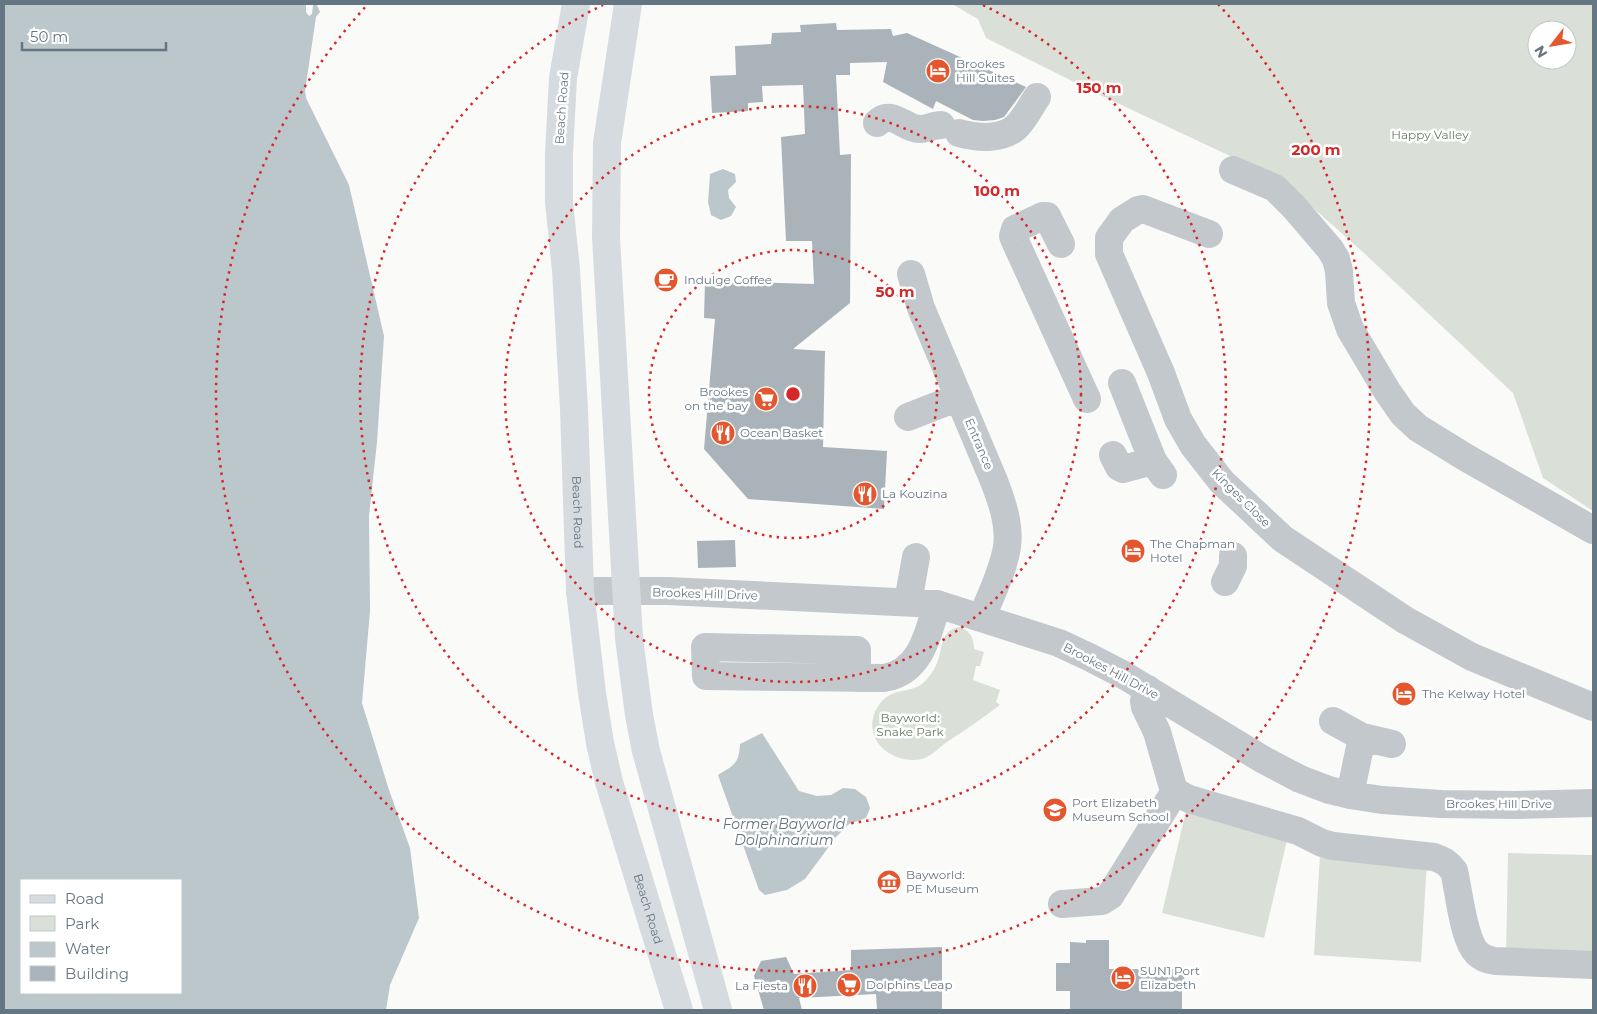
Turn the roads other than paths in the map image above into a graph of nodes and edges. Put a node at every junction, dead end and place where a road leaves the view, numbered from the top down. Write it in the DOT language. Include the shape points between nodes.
graph roads {
  1 [pos="576,4"];
  2 [pos="628,4"];
  3 [pos="1037,97"];
  4 [pos="877,123"];
  5 [pos="1233,170"];
  6 [pos="1209,234"];
  7 [pos="1061,244"];
  8 [pos="911,274"];
  9 [pos="1122,383"];
  10 [pos="959,397"];
  11 [pos="1087,399"];
  12 [pos="908,418"];
  13 [pos="1113,455"];
  14 [pos="1593,530"];
  15 [pos="1233,556"];
  16 [pos="916,557"];
  17 [pos="1225,582"];
  18 [pos="580,591"];
  19 [pos="627,591"];
  20 [pos="908,602"];
  21 [pos="937,604"];
  22 [pos="982,617"];
  23 [pos="857,678"];
  24 [pos="1148,690"];
  25 [pos="1593,707"];
  26 [pos="1333,721"];
  27 [pos="1362,736"];
  28 [pos="1392,744"];
  29 [pos="1174,791"];
  30 [pos="1350,796"];
  31 [pos="1593,803"];
  32 [pos="1062,904"];
  33 [pos="1593,965"];
  34 [pos="715,1001"];
  35 [pos="678,1007"];
  1 -- 18 [label="main road, Beach Road" via="563,78 559,202 573,391"];
  2 -- 19 [label="main road" via="607,143 606,237"];
  3 -- 4 [label="street" via="1020,124 1006,134 974,137 950,129 918,129 888,117"];
  5 -- 14 [label="street" via="1275,188 1330,249 1337,265 1341,303 1350,329 1403,414 1418,428 1465,457"];
  6 -- 25 [label="street, Kinges Close" via="1143,209 1122,220 1108,238 1112,261 1178,419 1205,462 1282,539 1405,620 1472,657"];
  7 -- 11 [label="street" via="1046,216 1013,232"];
  8 -- 10 [label="street, Entrance" via="921,308"];
  9 -- 13 [label="street" via="1158,468 1123,469"];
  10 -- 12 [label="street"];
  10 -- 22 [label="street, Entrance" via="1004,509 1007,534 1001,570"];
  15 -- 17 [label="street" via="1233,566"];
  16 -- 20 [label="street"];
  18 -- 19 [label="street, Brookes Hill Drive"];
  18 -- 35 [label="main road, Beach Road" via="592,693 609,782"];
  19 -- 20 [label="street, Brookes Hill Drive"];
  19 -- 34 [label="main road" via="629,638 646,751"];
  20 -- 21 [label="street, Brookes Hill Drive"];
  21 -- 22 [label="street, Brookes Hill Drive"];
  21 -- 23 [label="street" via="927,636 910,668 894,677"];
  22 -- 24 [label="street, Brookes Hill Drive" via="1059,642"];
  23 -- 23 [label="street" via="706,676 705,647 857,650"];
  24 -- 29 [label="street" via="1145,707 1157,732"];
  24 -- 30 [label="street, Brookes Hill Drive" via="1300,780"];
  26 -- 27 [label="street"];
  27 -- 28 [label="street"];
  27 -- 30 [label="street"];
  29 -- 32 [label="street" via="1110,896 1102,901"];
  29 -- 33 [label="street" via="1189,799 1298,830 1333,846 1442,859 1454,871 1469,941 1481,956 1495,961"];
  30 -- 31 [label="street, Brookes Hill Drive" via="1441,804"];
  34 -- 35 [label="main road"];
}
